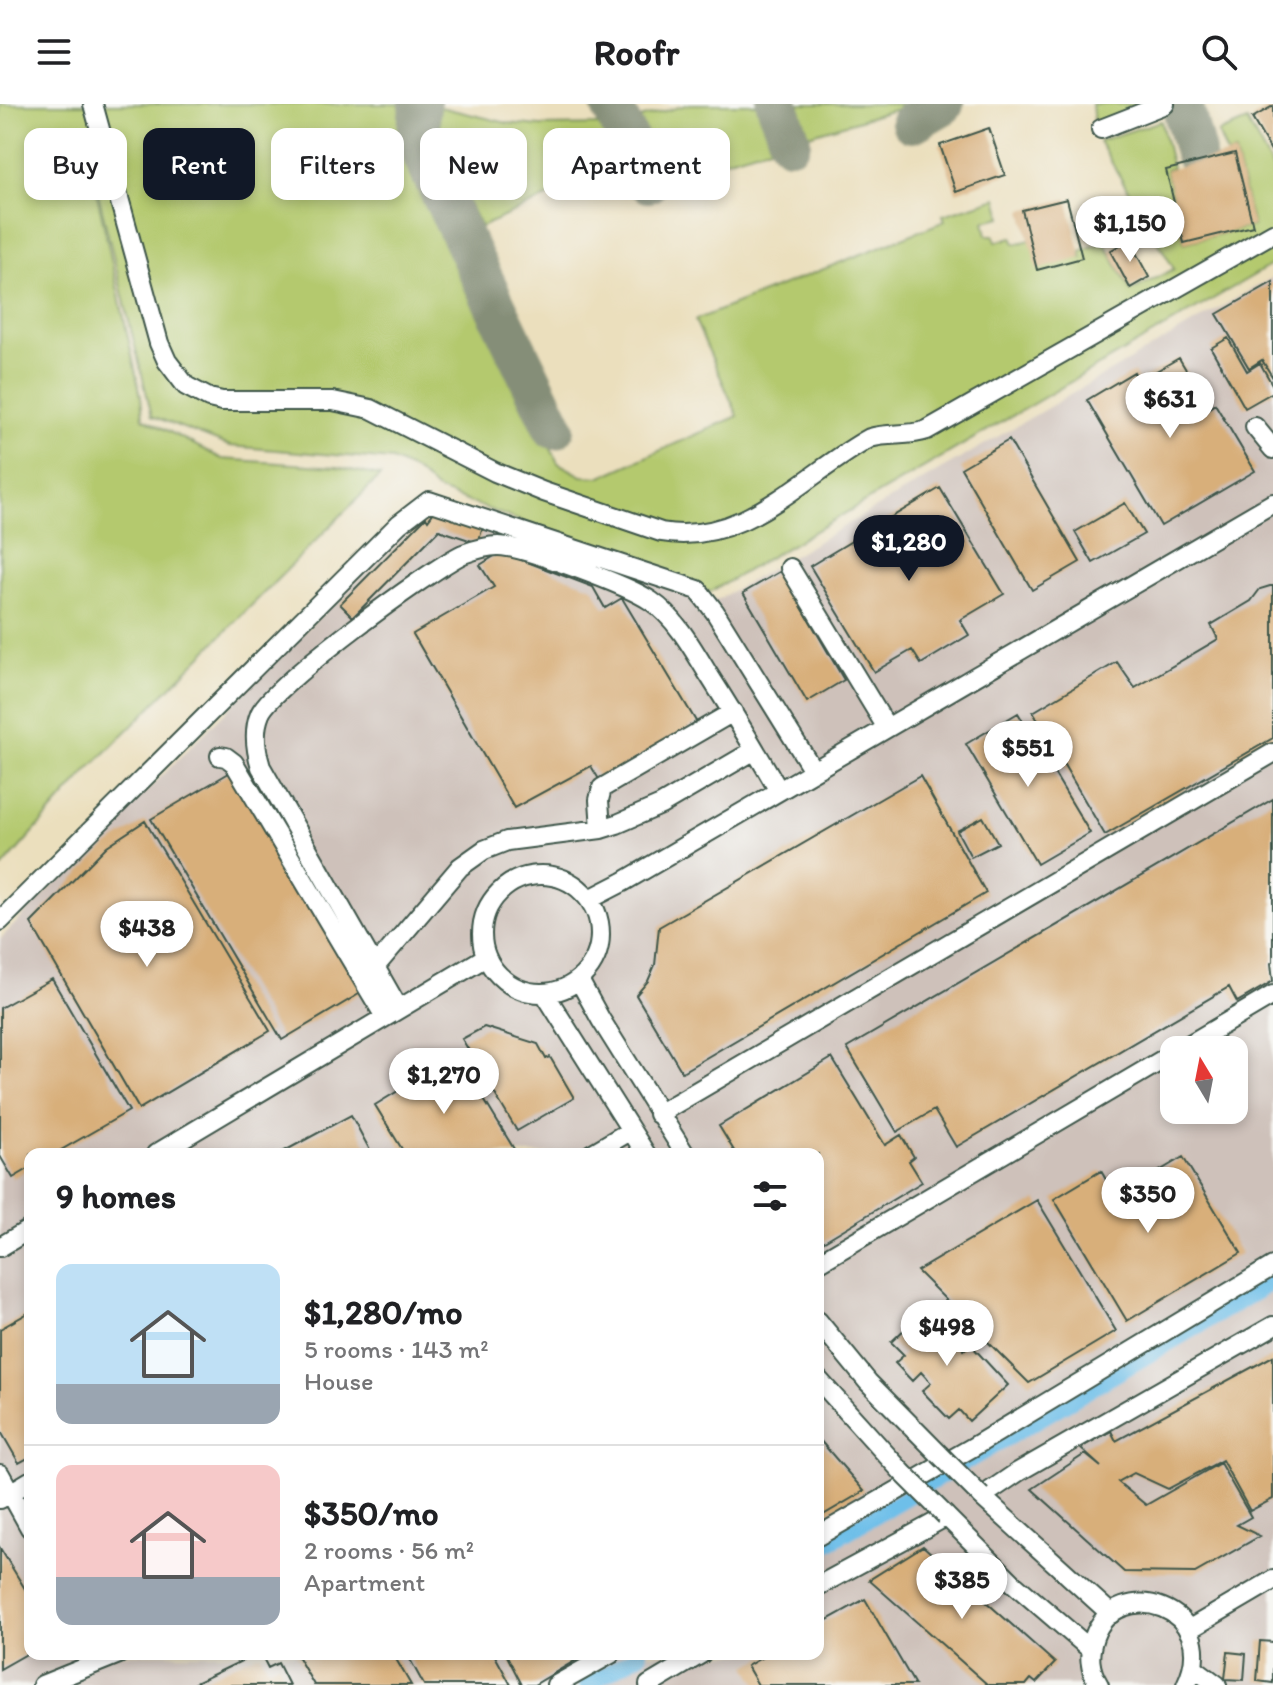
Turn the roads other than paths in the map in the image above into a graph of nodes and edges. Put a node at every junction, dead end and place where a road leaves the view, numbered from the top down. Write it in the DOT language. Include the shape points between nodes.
graph roads {
  1 [pos="93,104"];
  2 [pos="1165,104"];
  3 [pos="1101,129"];
  4 [pos="1273,233"];
  5 [pos="1255,427"];
  6 [pos="1273,449"];
  7 [pos="1273,503"];
  8 [pos="790,568"];
  9 [pos="733,712"];
  10 [pos="887,728"];
  11 [pos="755,750"];
  12 [pos="1273,753"];
  13 [pos="220,756"];
  14 [pos="813,770"];
  15 [pos="779,791"];
  16 [pos="601,829"];
  17 [pos="590,899"];
  18 [pos="0,921"];
  19 [pos="486,957"];
  20 [pos="375,967"];
  21 [pos="579,980"];
  22 [pos="545,994"];
  23 [pos="1273,995"];
  24 [pos="392,1013"];
  25 [pos="1204,1036"];
  26 [pos="1160,1061"];
  27 [pos="658,1114"];
  28 [pos="630,1131"];
  29 [pos="166,1148"];
  30 [pos="601,1148"];
  31 [pos="642,1148"];
  32 [pos="681,1148"];
  33 [pos="24,1233"];
  34 [pos="0,1247"];
  35 [pos="824,1259"];
  36 [pos="1273,1266"];
  37 [pos="1273,1326"];
  38 [pos="824,1328"];
  39 [pos="824,1386"];
  40 [pos="0,1474"];
  41 [pos="24,1485"];
  42 [pos="986,1494"];
  43 [pos="6,1496"];
  44 [pos="942,1519"];
  45 [pos="24,1520"];
  46 [pos="824,1533"];
  47 [pos="1273,1580"];
  48 [pos="824,1583"];
  49 [pos="1111,1614"];
  50 [pos="1188,1630"];
  51 [pos="1090,1649"];
  52 [pos="99,1660"];
  53 [pos="600,1660"];
  54 [pos="691,1660"];
  55 [pos="1190,1676"];
  56 [pos="42,1685"];
  57 [pos="556,1685"];
  58 [pos="649,1685"];
  59 [pos="1099,1685"];
  60 [pos="1217,1685"];
  1 -- 4 [label="street" via="152,325 167,361 186,386 222,401 333,401 371,409 519,483 677,535 708,533 738,522 870,438 927,430"];
  2 -- 3 [label="street"];
  5 -- 6 [label="street"];
  7 -- 10 [label="street"];
  8 -- 10 [label="street"];
  9 -- 11 [label="street"];
  9 -- 16 [label="street" via="602,788"];
  9 -- 20 [label="street" via="664,610 623,586 512,547 480,548 443,565 273,695 260,713 256,734 261,767"];
  10 -- 14 [label="street"];
  11 -- 15 [label="street"];
  11 -- 16 [label="street" via="661,805"];
  12 -- 27 [label="street"];
  13 -- 24 [label="street" via="234,763"];
  14 -- 15 [label="street"];
  14 -- 18 [label="street" via="698,590 429,501 399,524"];
  15 -- 17 [label="street"];
  16 -- 20 [label="street" via="507,841 484,850 460,867"];
  17 -- 19 [label="street" via="560,877 543,874 510,882 485,916"];
  17 -- 21 [label="street" via="599,917 601,940 594,962"];
  19 -- 22 [label="street" via="510,985"];
  19 -- 24 [label="street"];
  20 -- 24 [label="street"];
  21 -- 22 [label="street"];
  21 -- 27 [label="street"];
  22 -- 28 [label="street"];
  23 -- 25 [label="street"];
  24 -- 29 [label="street"];
  26 -- 35 [label="street"];
  27 -- 32 [label="street"];
  28 -- 30 [label="street"];
  28 -- 31 [label="street"];
  33 -- 34 [label="street"];
  36 -- 46 [label="street"];
  37 -- 42 [label="street"];
  38 -- 42 [label="street, bridge" via="868,1382"];
  39 -- 44 [label="street, bridge"];
  40 -- 43 [label="street"];
  41 -- 43 [label="street"];
  42 -- 49 [label="street"];
  43 -- 45 [label="street"];
  44 -- 48 [label="street"];
  44 -- 51 [label="street"];
  47 -- 50 [label="street"];
  49 -- 50 [label="street" via="1127,1606 1153,1605 1177,1616"];
  49 -- 51 [label="street" via="1097,1629"];
  50 -- 55 [label="street" via="1194,1642"];
  51 -- 59 [label="street"];
  52 -- 56 [label="street"];
  53 -- 57 [label="street"];
  54 -- 58 [label="street"];
  55 -- 60 [label="street"];
}
